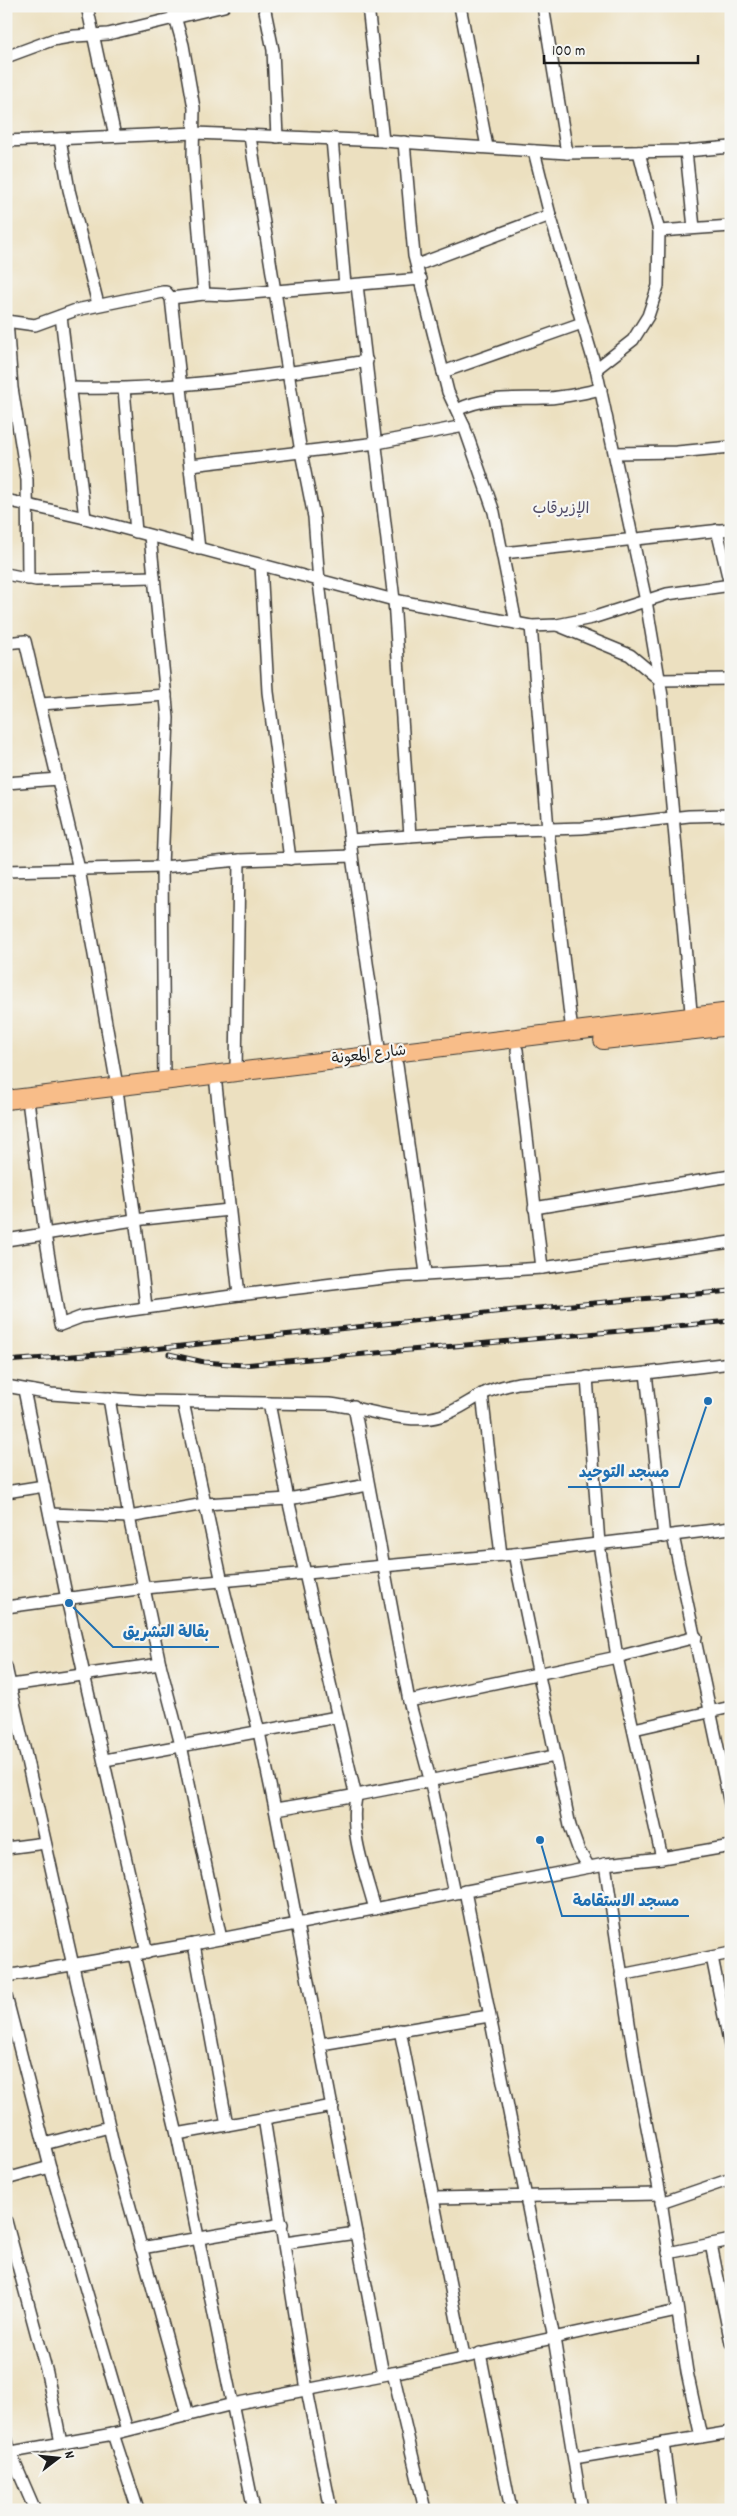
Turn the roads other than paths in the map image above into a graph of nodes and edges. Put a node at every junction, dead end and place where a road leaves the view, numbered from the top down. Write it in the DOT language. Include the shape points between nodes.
graph roads {
  1 [pos="87,6"];
  2 [pos="172,6"];
  3 [pos="224,6"];
  4 [pos="264,6"];
  5 [pos="368,6"];
  6 [pos="460,6"];
  7 [pos="542,6"];
  8 [pos="176,18"];
  9 [pos="94,35"];
  10 [pos="6,57"];
  11 [pos="195,133"];
  12 [pos="115,136"];
  13 [pos="250,137"];
  14 [pos="277,137"];
  15 [pos="60,139"];
  16 [pos="332,139"];
  17 [pos="6,141"];
  18 [pos="383,141"];
  19 [pos="404,142"];
  20 [pos="487,147"];
  21 [pos="731,147"];
  22 [pos="534,151"];
  23 [pos="686,151"];
  24 [pos="567,152"];
  25 [pos="639,152"];
  26 [pos="550,215"];
  27 [pos="731,226"];
  28 [pos="694,228"];
  29 [pos="659,231"];
  30 [pos="416,265"];
  31 [pos="421,279"];
  32 [pos="345,285"];
  33 [pos="357,285"];
  34 [pos="276,290"];
  35 [pos="204,294"];
  36 [pos="171,298"];
  37 [pos="98,304"];
  38 [pos="61,316"];
  39 [pos="7,321"];
  40 [pos="582,323"];
  41 [pos="368,362"];
  42 [pos="596,369"];
  43 [pos="443,372"];
  44 [pos="288,373"];
  45 [pos="182,385"];
  46 [pos="70,388"];
  47 [pos="124,389"];
  48 [pos="601,389"];
  49 [pos="457,410"];
  50 [pos="464,426"];
  51 [pos="377,443"];
  52 [pos="731,447"];
  53 [pos="301,452"];
  54 [pos="615,454"];
  55 [pos="191,465"];
  56 [pos="6,500"];
  57 [pos="26,504"];
  58 [pos="85,518"];
  59 [pos="731,529"];
  60 [pos="717,530"];
  61 [pos="136,532"];
  62 [pos="150,536"];
  63 [pos="632,539"];
  64 [pos="199,549"];
  65 [pos="503,553"];
  66 [pos="261,565"];
  67 [pos="6,574"];
  68 [pos="154,577"];
  69 [pos="28,579"];
  70 [pos="319,582"];
  71 [pos="731,585"];
  72 [pos="731,589"];
  73 [pos="394,600"];
  74 [pos="646,601"];
  75 [pos="516,623"];
  76 [pos="557,625"];
  77 [pos="531,626"];
  78 [pos="6,643"];
  79 [pos="731,679"];
  80 [pos="660,680"];
  81 [pos="166,695"];
  82 [pos="41,704"];
  83 [pos="58,779"];
  84 [pos="6,784"];
  85 [pos="731,815"];
  86 [pos="671,818"];
  87 [pos="548,829"];
  88 [pos="410,836"];
  89 [pos="350,840"];
  90 [pos="352,856"];
  91 [pos="290,859"];
  92 [pos="238,860"];
  93 [pos="162,867"];
  94 [pos="79,869"];
  95 [pos="6,871"];
  96 [pos="731,1012"];
  97 [pos="692,1023"];
  98 [pos="731,1026"];
  99 [pos="572,1032"];
  100 [pos="517,1050"];
  101 [pos="380,1055"];
  102 [pos="398,1065"];
  103 [pos="236,1072"];
  104 [pos="164,1080"];
  105 [pos="216,1085"];
  106 [pos="118,1092"];
  107 [pos="6,1100"];
  108 [pos="30,1108"];
  109 [pos="6,1111"];
  110 [pos="731,1176"];
  111 [pos="534,1208"];
  112 [pos="229,1210"];
  113 [pos="134,1220"];
  114 [pos="45,1234"];
  115 [pos="6,1240"];
  116 [pos="731,1242"];
  117 [pos="542,1268"];
  118 [pos="426,1273"];
  119 [pos="239,1295"];
  120 [pos="146,1308"];
  121 [pos="731,1363"];
  122 [pos="646,1373"];
  123 [pos="588,1377"];
  124 [pos="6,1386"];
  125 [pos="24,1390"];
  126 [pos="482,1394"];
  127 [pos="109,1398"];
  128 [pos="183,1402"];
  129 [pos="269,1403"];
  130 [pos="354,1406"];
  131 [pos="368,1485"];
  132 [pos="44,1486"];
  133 [pos="6,1492"];
  134 [pos="288,1499"];
  135 [pos="205,1504"];
  136 [pos="50,1514"];
  137 [pos="129,1517"];
  138 [pos="731,1528"];
  139 [pos="668,1537"];
  140 [pos="598,1544"];
  141 [pos="514,1554"];
  142 [pos="501,1555"];
  143 [pos="382,1565"];
  144 [pos="305,1573"];
  145 [pos="222,1582"];
  146 [pos="145,1588"];
  147 [pos="67,1598"];
  148 [pos="6,1607"];
  149 [pos="696,1637"];
  150 [pos="617,1657"];
  151 [pos="160,1664"];
  152 [pos="6,1667"];
  153 [pos="539,1674"];
  154 [pos="86,1675"];
  155 [pos="10,1685"];
  156 [pos="410,1701"];
  157 [pos="731,1707"];
  158 [pos="711,1711"];
  159 [pos="337,1717"];
  160 [pos="634,1729"];
  161 [pos="259,1732"];
  162 [pos="181,1746"];
  163 [pos="555,1756"];
  164 [pos="105,1760"];
  165 [pos="430,1779"];
  166 [pos="356,1797"];
  167 [pos="275,1809"];
  168 [pos="731,1809"];
  169 [pos="45,1844"];
  170 [pos="731,1846"];
  171 [pos="6,1848"];
  172 [pos="662,1858"];
  173 [pos="605,1864"];
  174 [pos="589,1867"];
  175 [pos="460,1892"];
  176 [pos="375,1909"];
  177 [pos="295,1924"];
  178 [pos="221,1938"];
  179 [pos="194,1944"];
  180 [pos="731,1952"];
  181 [pos="147,1953"];
  182 [pos="134,1955"];
  183 [pos="712,1957"];
  184 [pos="71,1965"];
  185 [pos="620,1975"];
  186 [pos="6,1976"];
  187 [pos="6,1996"];
  188 [pos="489,2016"];
  189 [pos="400,2030"];
  190 [pos="730,2043"];
  191 [pos="321,2044"];
  192 [pos="333,2106"];
  193 [pos="264,2118"];
  194 [pos="227,2125"];
  195 [pos="109,2127"];
  196 [pos="177,2134"];
  197 [pos="44,2144"];
  198 [pos="50,2167"];
  199 [pos="6,2179"];
  200 [pos="731,2180"];
  201 [pos="527,2196"];
  202 [pos="434,2198"];
  203 [pos="660,2198"];
  204 [pos="6,2221"];
  205 [pos="282,2224"];
  206 [pos="356,2233"];
  207 [pos="197,2237"];
  208 [pos="731,2240"];
  209 [pos="285,2243"];
  210 [pos="711,2244"];
  211 [pos="141,2248"];
  212 [pos="668,2253"];
  213 [pos="677,2311"];
  214 [pos="554,2338"];
  215 [pos="731,2343"];
  216 [pos="480,2353"];
  217 [pos="464,2356"];
  218 [pos="388,2374"];
  219 [pos="307,2390"];
  220 [pos="233,2404"];
  221 [pos="188,2415"];
  222 [pos="127,2430"];
  223 [pos="731,2432"];
  224 [pos="113,2434"];
  225 [pos="701,2437"];
  226 [pos="6,2438"];
  227 [pos="61,2443"];
  228 [pos="663,2443"];
  229 [pos="8,2452"];
  230 [pos="574,2458"];
  231 [pos="35,2510"];
  232 [pos="138,2510"];
  233 [pos="254,2510"];
  234 [pos="331,2510"];
  235 [pos="425,2510"];
  236 [pos="511,2510"];
  237 [pos="582,2510"];
  238 [pos="672,2510"];
  1 -- 9 [label="street"];
  2 -- 8 [label="street"];
  3 -- 8 [label="street"];
  4 -- 14 [label="street" via="272,50"];
  5 -- 18 [label="street"];
  6 -- 20 [label="street"];
  7 -- 24 [label="street"];
  8 -- 9 [label="street"];
  8 -- 11 [label="street" via="191,87"];
  9 -- 10 [label="street" via="52,40"];
  9 -- 12 [label="street"];
  11 -- 12 [label="street"];
  11 -- 13 [label="street"];
  11 -- 35 [label="street" via="193,157"];
  12 -- 15 [label="street"];
  13 -- 14 [label="street"];
  13 -- 34 [label="street"];
  14 -- 16 [label="street"];
  15 -- 17 [label="street"];
  15 -- 37 [label="street" via="69,190"];
  16 -- 18 [label="street"];
  16 -- 32 [label="street"];
  18 -- 19 [label="street"];
  19 -- 20 [label="street"];
  19 -- 30 [label="street"];
  20 -- 22 [label="street"];
  21 -- 23 [label="street"];
  22 -- 24 [label="street"];
  22 -- 26 [label="street"];
  23 -- 25 [label="street"];
  23 -- 28 [label="street"];
  24 -- 25 [label="street"];
  25 -- 29 [label="street"];
  26 -- 30 [label="street"];
  26 -- 40 [label="street"];
  27 -- 28 [label="street"];
  28 -- 29 [label="street"];
  29 -- 42 [label="street" via="658,286 648,316 629,344"];
  30 -- 31 [label="street"];
  31 -- 33 [label="street"];
  31 -- 43 [label="street"];
  32 -- 33 [label="street"];
  32 -- 34 [label="street"];
  33 -- 41 [label="street"];
  34 -- 35 [label="street"];
  34 -- 44 [label="street"];
  35 -- 36 [label="street"];
  36 -- 37 [label="street" via="163,292"];
  36 -- 45 [label="street"];
  37 -- 38 [label="street"];
  38 -- 39 [label="street" via="35,325"];
  38 -- 46 [label="street"];
  39 -- 57 [label="street" via="12,388 27,480"];
  40 -- 42 [label="street"];
  40 -- 43 [label="street"];
  41 -- 44 [label="street"];
  41 -- 51 [label="street"];
  42 -- 48 [label="street"];
  43 -- 49 [label="street"];
  44 -- 45 [label="street"];
  44 -- 53 [label="street"];
  45 -- 47 [label="street"];
  45 -- 55 [label="street"];
  46 -- 47 [label="street"];
  46 -- 58 [label="street"];
  47 -- 61 [label="street"];
  48 -- 49 [label="street" via="559,397 494,399"];
  48 -- 54 [label="street"];
  49 -- 50 [label="street"];
  50 -- 51 [label="street"];
  50 -- 65 [label="street" via="494,512"];
  51 -- 53 [label="street"];
  51 -- 73 [label="street"];
  52 -- 54 [label="street"];
  53 -- 55 [label="street"];
  53 -- 70 [label="street" via="314,517"];
  54 -- 63 [label="street"];
  55 -- 64 [label="street"];
  56 -- 57 [label="street"];
  57 -- 58 [label="street"];
  57 -- 69 [label="street"];
  58 -- 61 [label="street"];
  59 -- 60 [label="street"];
  60 -- 63 [label="street"];
  60 -- 71 [label="street"];
  61 -- 62 [label="street"];
  62 -- 64 [label="street"];
  62 -- 68 [label="street"];
  63 -- 65 [label="street"];
  63 -- 74 [label="street"];
  64 -- 66 [label="street"];
  65 -- 75 [label="street"];
  66 -- 70 [label="street"];
  66 -- 91 [label="street" via="268,692"];
  67 -- 69 [label="street"];
  68 -- 69 [label="street"];
  68 -- 81 [label="street"];
  70 -- 73 [label="street"];
  70 -- 89 [label="street"];
  71 -- 72 [label="street"];
  71 -- 74 [label="street" via="681,591"];
  73 -- 75 [label="street"];
  73 -- 88 [label="street"];
  74 -- 76 [label="street" via="611,614"];
  74 -- 80 [label="street"];
  75 -- 77 [label="street"];
  76 -- 77 [label="street"];
  76 -- 80 [label="street" via="630,655"];
  77 -- 87 [label="street"];
  78 -- 82 [label="street" via="25,641"];
  79 -- 80 [label="street"];
  80 -- 86 [label="street"];
  81 -- 82 [label="street"];
  81 -- 93 [label="street" via="168,746"];
  82 -- 83 [label="street"];
  83 -- 84 [label="street"];
  83 -- 94 [label="street"];
  85 -- 86 [label="street"];
  86 -- 87 [label="street"];
  86 -- 97 [label="street"];
  87 -- 88 [label="street"];
  87 -- 99 [label="street"];
  88 -- 89 [label="street"];
  89 -- 90 [label="street"];
  90 -- 91 [label="street"];
  90 -- 101 [label="street"];
  91 -- 92 [label="street"];
  92 -- 93 [label="street"];
  92 -- 103 [label="street"];
  93 -- 94 [label="street"];
  93 -- 104 [label="street"];
  94 -- 95 [label="street"];
  94 -- 106 [label="street"];
  96 -- 97 [label="highway, شارع المعونة"];
  97 -- 98 [label="highway, شارع المعونة"];
  97 -- 99 [label="highway, شارع المعونة"];
  97 -- 100 [label="highway, شارع المعونة"];
  99 -- 101 [label="highway, شارع المعونة"];
  100 -- 102 [label="highway, شارع المعونة"];
  100 -- 111 [label="street"];
  101 -- 103 [label="highway, شارع المعونة"];
  102 -- 105 [label="highway, شارع المعونة"];
  102 -- 118 [label="street"];
  103 -- 104 [label="highway, شارع المعونة"];
  104 -- 106 [label="highway, شارع المعونة"];
  105 -- 106 [label="highway, شارع المعونة"];
  105 -- 112 [label="street"];
  106 -- 107 [label="highway, شارع المعونة"];
  106 -- 108 [label="highway, شارع المعونة"];
  106 -- 113 [label="street"];
  108 -- 109 [label="highway, شارع المعونة"];
  108 -- 114 [label="street"];
  110 -- 111 [label="street"];
  111 -- 117 [label="street"];
  112 -- 113 [label="street"];
  112 -- 119 [label="street"];
  113 -- 114 [label="street"];
  113 -- 120 [label="street"];
  114 -- 115 [label="street"];
  114 -- 120 [label="street" via="60,1325 81,1317"];
  116 -- 117 [label="street"];
  117 -- 118 [label="street"];
  118 -- 119 [label="street"];
  119 -- 120 [label="street"];
  121 -- 122 [label="street"];
  122 -- 123 [label="street"];
  122 -- 139 [label="street"];
  123 -- 126 [label="street" via="518,1383"];
  123 -- 140 [label="street"];
  124 -- 125 [label="street"];
  125 -- 127 [label="street"];
  125 -- 132 [label="street"];
  126 -- 130 [label="street" via="439,1417 390,1416"];
  126 -- 142 [label="street"];
  127 -- 128 [label="street"];
  127 -- 137 [label="street"];
  128 -- 129 [label="street"];
  128 -- 135 [label="street"];
  129 -- 130 [label="street"];
  129 -- 134 [label="street"];
  130 -- 131 [label="street"];
  131 -- 134 [label="street"];
  131 -- 143 [label="street"];
  132 -- 133 [label="street"];
  132 -- 136 [label="street"];
  134 -- 135 [label="street"];
  134 -- 144 [label="street"];
  135 -- 137 [label="street"];
  135 -- 145 [label="street"];
  136 -- 137 [label="street"];
  136 -- 147 [label="street"];
  137 -- 146 [label="street"];
  138 -- 139 [label="street"];
  139 -- 140 [label="street"];
  139 -- 149 [label="street"];
  140 -- 141 [label="street"];
  140 -- 150 [label="street"];
  141 -- 142 [label="street"];
  141 -- 153 [label="street"];
  142 -- 143 [label="street"];
  143 -- 144 [label="street"];
  143 -- 156 [label="street"];
  144 -- 145 [label="street"];
  144 -- 159 [label="street"];
  145 -- 146 [label="street"];
  145 -- 161 [label="street"];
  146 -- 147 [label="street"];
  146 -- 151 [label="street"];
  147 -- 148 [label="street"];
  147 -- 154 [label="street"];
  149 -- 150 [label="street"];
  149 -- 158 [label="street"];
  150 -- 153 [label="street"];
  150 -- 160 [label="street"];
  151 -- 154 [label="street"];
  151 -- 162 [label="street"];
  152 -- 155 [label="street"];
  153 -- 156 [label="street"];
  153 -- 163 [label="street"];
  154 -- 155 [label="street"];
  154 -- 164 [label="street"];
  155 -- 169 [label="street"];
  156 -- 165 [label="street"];
  157 -- 158 [label="street"];
  158 -- 160 [label="street"];
  158 -- 168 [label="street"];
  159 -- 161 [label="street"];
  159 -- 166 [label="street"];
  160 -- 172 [label="street"];
  161 -- 162 [label="street"];
  161 -- 167 [label="street"];
  162 -- 164 [label="street"];
  162 -- 178 [label="street"];
  163 -- 165 [label="street"];
  163 -- 174 [label="street" via="570,1826"];
  164 -- 181 [label="street"];
  165 -- 166 [label="street"];
  165 -- 175 [label="street"];
  166 -- 167 [label="street"];
  166 -- 176 [label="street" via="354,1816 359,1846"];
  167 -- 177 [label="street"];
  169 -- 171 [label="street"];
  169 -- 184 [label="street"];
  170 -- 172 [label="street"];
  172 -- 173 [label="street"];
  173 -- 174 [label="street"];
  173 -- 185 [label="street"];
  174 -- 175 [label="street"];
  175 -- 176 [label="street"];
  175 -- 188 [label="street"];
  176 -- 177 [label="street"];
  177 -- 178 [label="street"];
  177 -- 191 [label="street"];
  178 -- 179 [label="street"];
  179 -- 181 [label="street"];
  179 -- 194 [label="street"];
  180 -- 183 [label="street"];
  181 -- 182 [label="street"];
  182 -- 184 [label="street"];
  182 -- 196 [label="street"];
  183 -- 185 [label="street"];
  183 -- 190 [label="street"];
  184 -- 186 [label="street"];
  184 -- 195 [label="street"];
  185 -- 203 [label="street"];
  187 -- 197 [label="street"];
  188 -- 189 [label="street"];
  188 -- 201 [label="street"];
  189 -- 191 [label="street"];
  189 -- 202 [label="street"];
  191 -- 192 [label="street"];
  192 -- 193 [label="street"];
  192 -- 206 [label="street"];
  193 -- 194 [label="street"];
  193 -- 205 [label="street"];
  194 -- 196 [label="street"];
  195 -- 197 [label="street"];
  195 -- 211 [label="street"];
  196 -- 207 [label="street"];
  197 -- 198 [label="street"];
  198 -- 199 [label="street"];
  198 -- 222 [label="street"];
  200 -- 203 [label="street"];
  201 -- 202 [label="street"];
  201 -- 203 [label="street"];
  201 -- 214 [label="street"];
  202 -- 217 [label="street"];
  203 -- 212 [label="street"];
  204 -- 227 [label="street" via="47,2373"];
  205 -- 207 [label="street"];
  205 -- 209 [label="street"];
  206 -- 209 [label="street"];
  206 -- 218 [label="street"];
  207 -- 211 [label="street"];
  207 -- 220 [label="street"];
  208 -- 210 [label="street"];
  209 -- 219 [label="street"];
  210 -- 212 [label="street"];
  210 -- 215 [label="street"];
  211 -- 221 [label="street"];
  212 -- 213 [label="street"];
  213 -- 214 [label="street"];
  213 -- 225 [label="street"];
  214 -- 216 [label="street"];
  214 -- 230 [label="street"];
  216 -- 217 [label="street"];
  216 -- 236 [label="street"];
  217 -- 218 [label="street"];
  218 -- 219 [label="street"];
  218 -- 235 [label="street"];
  219 -- 220 [label="street"];
  219 -- 234 [label="street"];
  220 -- 221 [label="street"];
  220 -- 233 [label="street"];
  221 -- 222 [label="street"];
  222 -- 224 [label="street"];
  223 -- 225 [label="street"];
  224 -- 227 [label="street"];
  224 -- 232 [label="street"];
  225 -- 228 [label="street"];
  226 -- 229 [label="street"];
  227 -- 229 [label="street"];
  228 -- 230 [label="street"];
  228 -- 238 [label="street"];
  229 -- 231 [label="street"];
  230 -- 237 [label="street"];
}
